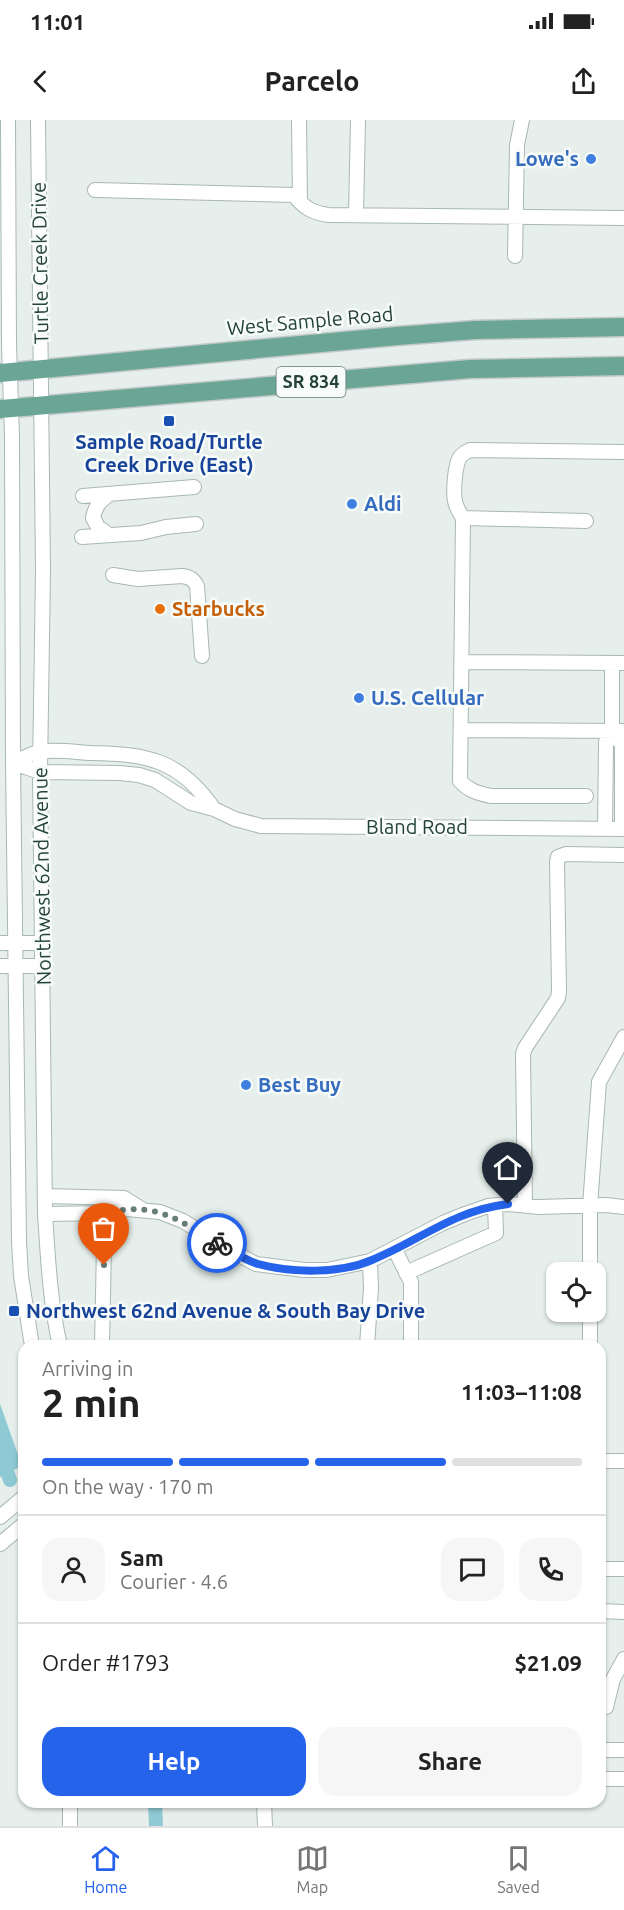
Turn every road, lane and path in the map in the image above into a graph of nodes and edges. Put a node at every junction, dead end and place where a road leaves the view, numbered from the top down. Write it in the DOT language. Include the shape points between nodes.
graph roads {
  1 [pos="8,120"];
  2 [pos="38,120"];
  3 [pos="299,120"];
  4 [pos="358,120"];
  5 [pos="522,120"];
  6 [pos="4,147"];
  7 [pos="95,190"];
  8 [pos="300,202"];
  9 [pos="356,215"];
  10 [pos="516,217"];
  11 [pos="624,218"];
  12 [pos="515,256"];
  13 [pos="624,327"];
  14 [pos="624,366"];
  15 [pos="41,369"];
  16 [pos="5,373"];
  17 [pos="41,406"];
  18 [pos="6,409"];
  19 [pos="624,452"];
  20 [pos="194,487"];
  21 [pos="82,496"];
  22 [pos="106,497"];
  23 [pos="464,518"];
  24 [pos="586,521"];
  25 [pos="196,524"];
  26 [pos="107,533"];
  27 [pos="82,537"];
  28 [pos="113,575"];
  29 [pos="6,637"];
  30 [pos="202,656"];
  31 [pos="462,662"];
  32 [pos="618,663"];
  33 [pos="462,730"];
  34 [pos="618,731"];
  35 [pos="40,752"];
  36 [pos="13,763"];
  37 [pos="40,772"];
  38 [pos="586,796"];
  39 [pos="214,809"];
  40 [pos="7,820"];
  41 [pos="605,829"];
  42 [pos="623,829"];
  43 [pos="624,855"];
  44 [pos="0,943"];
  45 [pos="16,943"];
  46 [pos="42,943"];
  47 [pos="0,966"];
  48 [pos="16,966"];
  49 [pos="43,966"];
  50 [pos="624,1037"];
  51 [pos="45,1196"];
  52 [pos="525,1205"];
  53 [pos="495,1206"];
  54 [pos="590,1206"];
  55 [pos="624,1207"];
  56 [pos="145,1211"];
  57 [pos="112,1212"];
  58 [pos="45,1214"];
  59 [pos="395,1250"];
  60 [pos="370,1261"];
  61 [pos="590,1262"];
  62 [pos="406,1273"];
  63 [pos="590,1322"];
  64 [pos="31,1340"];
  65 [pos="59,1340"];
  66 [pos="102,1340"];
  67 [pos="367,1340"];
  68 [pos="411,1340"];
  69 [pos="590,1340"];
  70 [pos="606,1461"];
  71 [pos="624,1461"];
  72 [pos="18,1501"];
  73 [pos="18,1502"];
  74 [pos="0,1509"];
  75 [pos="0,1517"];
  76 [pos="18,1529"];
  77 [pos="0,1544"];
  78 [pos="606,1569"];
  79 [pos="624,1569"];
  80 [pos="606,1611"];
  81 [pos="624,1612"];
  82 [pos="624,1659"];
  83 [pos="606,1707"];
  84 [pos="606,1750"];
  85 [pos="624,1750"];
  86 [pos="606,1779"];
  87 [pos="624,1779"];
  88 [pos="70,1808"];
  89 [pos="264,1808"];
  90 [pos="70,1826"];
  91 [pos="265,1826"];
  1 -- 6 [label="street, Turtle Creek Drive"];
  2 -- 15 [label="street, Turtle Creek Drive"];
  3 -- 8 [label="street"];
  4 -- 9 [label="street"];
  5 -- 10 [label="street" via="517,145"];
  6 -- 16 [label="street, Turtle Creek Drive"];
  7 -- 8 [label="street" via="294,195"];
  8 -- 9 [label="street" via="317,214"];
  9 -- 10 [label="street"];
  10 -- 11 [label="street"];
  10 -- 12 [label="street"];
  13 -- 15 [label="main road, West Sample Road / SR 834" via="475,330"];
  14 -- 17 [label="main road, SR 834" via="470,369"];
  15 -- 16 [label="main road, West Sample Road / SR 834"];
  15 -- 17 [label="street, Turtle Creek Drive"];
  16 -- 18 [label="street, Northwest 62nd Avenue"];
  17 -- 18 [label="main road, SR 834"];
  17 -- 35 [label="street, Northwest 62nd Avenue"];
  18 -- 29 [label="street, Northwest 62nd Avenue"];
  19 -- 23 [label="street" via="470,450 456,467 455,501"];
  20 -- 22 [label="street"];
  21 -- 22 [label="street"];
  22 -- 26 [label="street" via="96,506 93,518"];
  23 -- 24 [label="street"];
  23 -- 31 [label="street"];
  25 -- 26 [label="street" via="141,533"];
  26 -- 27 [label="street"];
  28 -- 30 [label="street" via="138,579 182,576 194,580"];
  29 -- 36 [label="street, Northwest 62nd Avenue"];
  31 -- 32 [label="street"];
  31 -- 33 [label="street"];
  32 -- 34 [label="street"];
  33 -- 34 [label="street"];
  33 -- 38 [label="street" via="460,781 466,788 491,796"];
  34 -- 41 [label="street" via="606,742"];
  34 -- 42 [label="street" via="622,745"];
  35 -- 36 [label="street, Bland Road"];
  35 -- 37 [label="street, Northwest 62nd Avenue"];
  35 -- 39 [label="street, Bland Road" via="124,753 158,761 179,772"];
  36 -- 37 [label="street, Bland Road"];
  36 -- 40 [label="street, Northwest 62nd Avenue"];
  37 -- 39 [label="street, Bland Road" via="139,775 155,780 191,803"];
  37 -- 46 [label="street, Northwest 62nd Avenue"];
  39 -- 41 [label="street, Bland Road" via="261,826"];
  40 -- 45 [label="street, Northwest 62nd Avenue"];
  41 -- 42 [label="street, Bland Road"];
  43 -- 52 [label="street" via="558,857 558,998 523,1054"];
  44 -- 45 [label="street"];
  45 -- 46 [label="street"];
  45 -- 48 [label="street, Northwest 62nd Avenue"];
  46 -- 49 [label="street, Northwest 62nd Avenue"];
  47 -- 48 [label="street"];
  48 -- 49 [label="street"];
  48 -- 64 [label="street, Northwest 62nd Avenue" via="19,1241"];
  49 -- 51 [label="street, Northwest 62nd Avenue"];
  50 -- 54 [label="street" via="599,1082"];
  51 -- 56 [label="street" via="124,1198"];
  51 -- 58 [label="street, Northwest 62nd Avenue"];
  52 -- 53 [label="street"];
  52 -- 54 [label="street"];
  53 -- 59 [label="street" via="443,1223"];
  53 -- 62 [label="street" via="496,1233"];
  54 -- 55 [label="street"];
  54 -- 61 [label="street"];
  56 -- 57 [label="street"];
  56 -- 60 [label="street" via="183,1221 256,1264 327,1270"];
  57 -- 58 [label="street"];
  57 -- 66 [label="street" via="104,1245"];
  58 -- 65 [label="street, Northwest 62nd Avenue" via="48,1271"];
  59 -- 60 [label="street"];
  59 -- 62 [label="street"];
  60 -- 67 [label="street"];
  62 -- 68 [label="street" via="411,1282"];
  63 -- 69 [label="street"];
  70 -- 71 [label="street"];
  72 -- 74 [label="street"];
  73 -- 75 [label="street"];
  76 -- 77 [label="street"];
  78 -- 79 [label="street"];
  80 -- 81 [label="street"];
  82 -- 83 [label="street" via="613,1679"];
  84 -- 85 [label="street"];
  86 -- 87 [label="street"];
  88 -- 90 [label="street"];
  89 -- 91 [label="street"];
}
